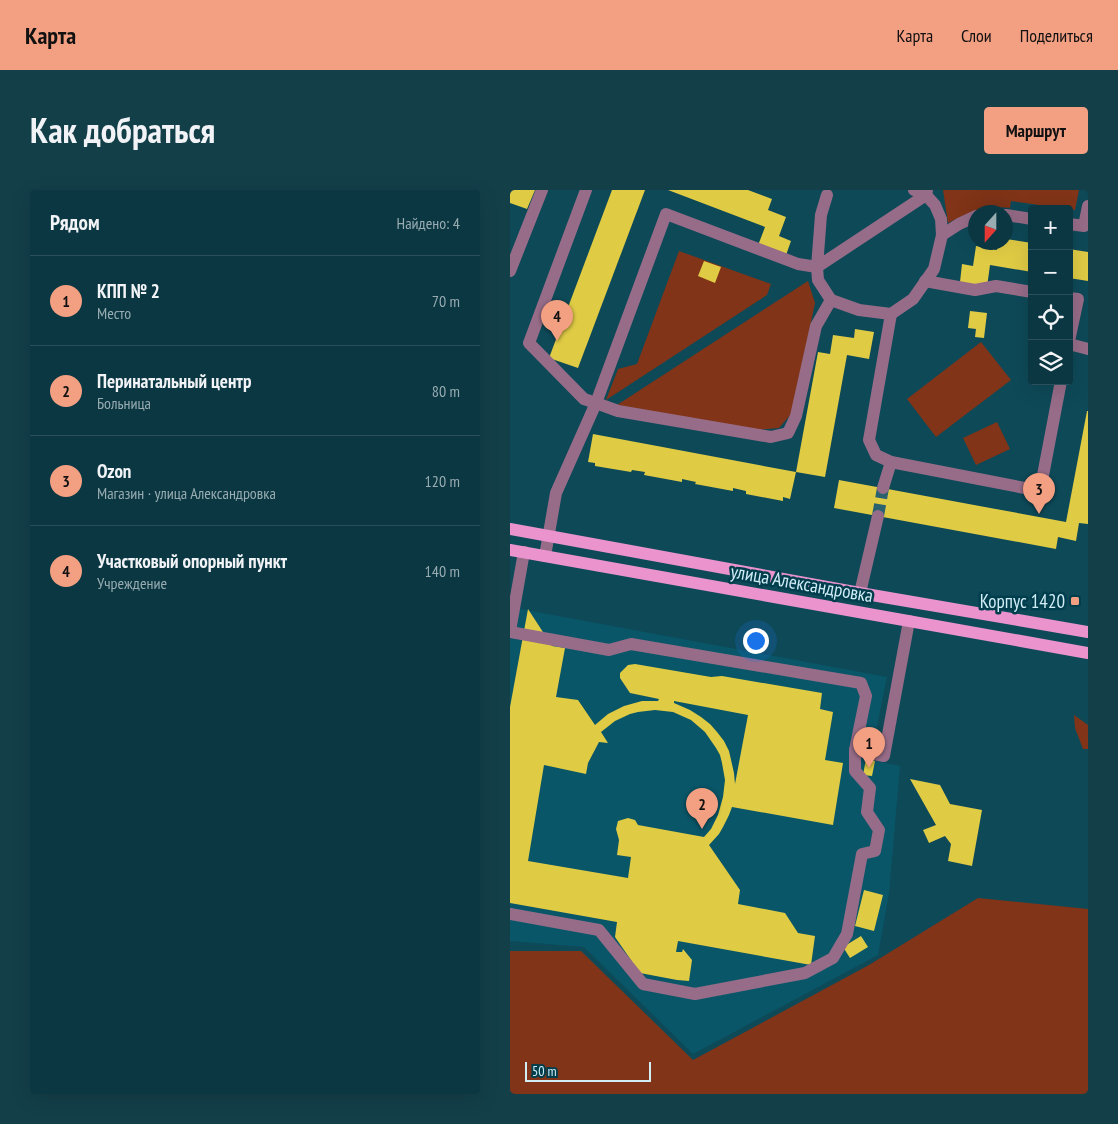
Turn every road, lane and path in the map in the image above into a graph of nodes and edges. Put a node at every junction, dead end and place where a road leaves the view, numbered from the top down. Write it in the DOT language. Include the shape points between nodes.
graph roads {
  1 [pos="542,190"];
  2 [pos="586,190"];
  3 [pos="824,192"];
  4 [pos="922,192"];
  5 [pos="1088,206"];
  6 [pos="1013,216"];
  7 [pos="1028,218"];
  8 [pos="968,220"];
  9 [pos="1073,225"];
  10 [pos="942,234"];
  11 [pos="817,267"];
  12 [pos="510,271"];
  13 [pos="925,282"];
  14 [pos="1028,291"];
  15 [pos="1073,298"];
  16 [pos="831,300"];
  17 [pos="891,314"];
  18 [pos="1073,323"];
  19 [pos="1073,344"];
  20 [pos="1088,349"];
  21 [pos="1061,385"];
  22 [pos="596,403"];
  23 [pos="891,462"];
  24 [pos="883,488"];
  25 [pos="878,516"];
  26 [pos="510,529"];
  27 [pos="548,536"];
  28 [pos="510,550"];
  29 [pos="524,552"];
  30 [pos="545,556"];
  31 [pos="860,593"];
  32 [pos="909,622"];
  33 [pos="510,632"];
  34 [pos="1088,632"];
  35 [pos="1088,653"];
  36 [pos="855,750"];
  37 [pos="510,914"];
  1 -- 12 [label="lane"];
  2 -- 22 [label="lane" via="529,343 584,399"];
  3 -- 11 [label="lane"];
  4 -- 10 [label="lane" via="935,205"];
  4 -- 11 [label="lane"];
  5 -- 9 [label="lane" via="1084,226"];
  6 -- 7 [label="lane"];
  8 -- 10 [label="lane"];
  10 -- 13 [label="lane" via="934,269"];
  11 -- 16 [label="lane" via="818,280"];
  11 -- 22 [label="lane" via="798,264 666,214"];
  13 -- 14 [label="lane" via="975,290 996,286"];
  13 -- 17 [label="lane" via="913,299"];
  15 -- 18 [label="lane" via="1078,299"];
  16 -- 17 [label="lane" via="859,310"];
  16 -- 22 [label="lane" via="816,326 796,416 788,433 772,437 618,411"];
  17 -- 23 [label="lane" via="869,440 876,454"];
  19 -- 20 [label="lane"];
  21 -- 23 [label="lane" via="1040,491"];
  22 -- 27 [label="lane" via="556,492"];
  23 -- 24 [label="lane"];
  25 -- 31 [label="lane"];
  26 -- 27 [label="main road, улица Александровка"];
  27 -- 30 [label="lane"];
  27 -- 31 [label="main road, улица Александровка"];
  28 -- 29 [label="main road, улица Александровка"];
  29 -- 30 [label="main road, улица Александровка"];
  29 -- 33 [label="lane"];
  30 -- 32 [label="main road, улица Александровка"];
  31 -- 34 [label="main road, улица Александровка"];
  32 -- 35 [label="main road, улица Александровка"];
  32 -- 36 [label="lane" via="884,756"];
  33 -- 36 [label="lane" via="609,650 631,644 861,683 866,696"];
  36 -- 37 [label="lane" via="855,771 870,788 867,812 879,830 875,852 862,854 847,934 834,958 805,973 695,994 644,984 599,930"];
}
